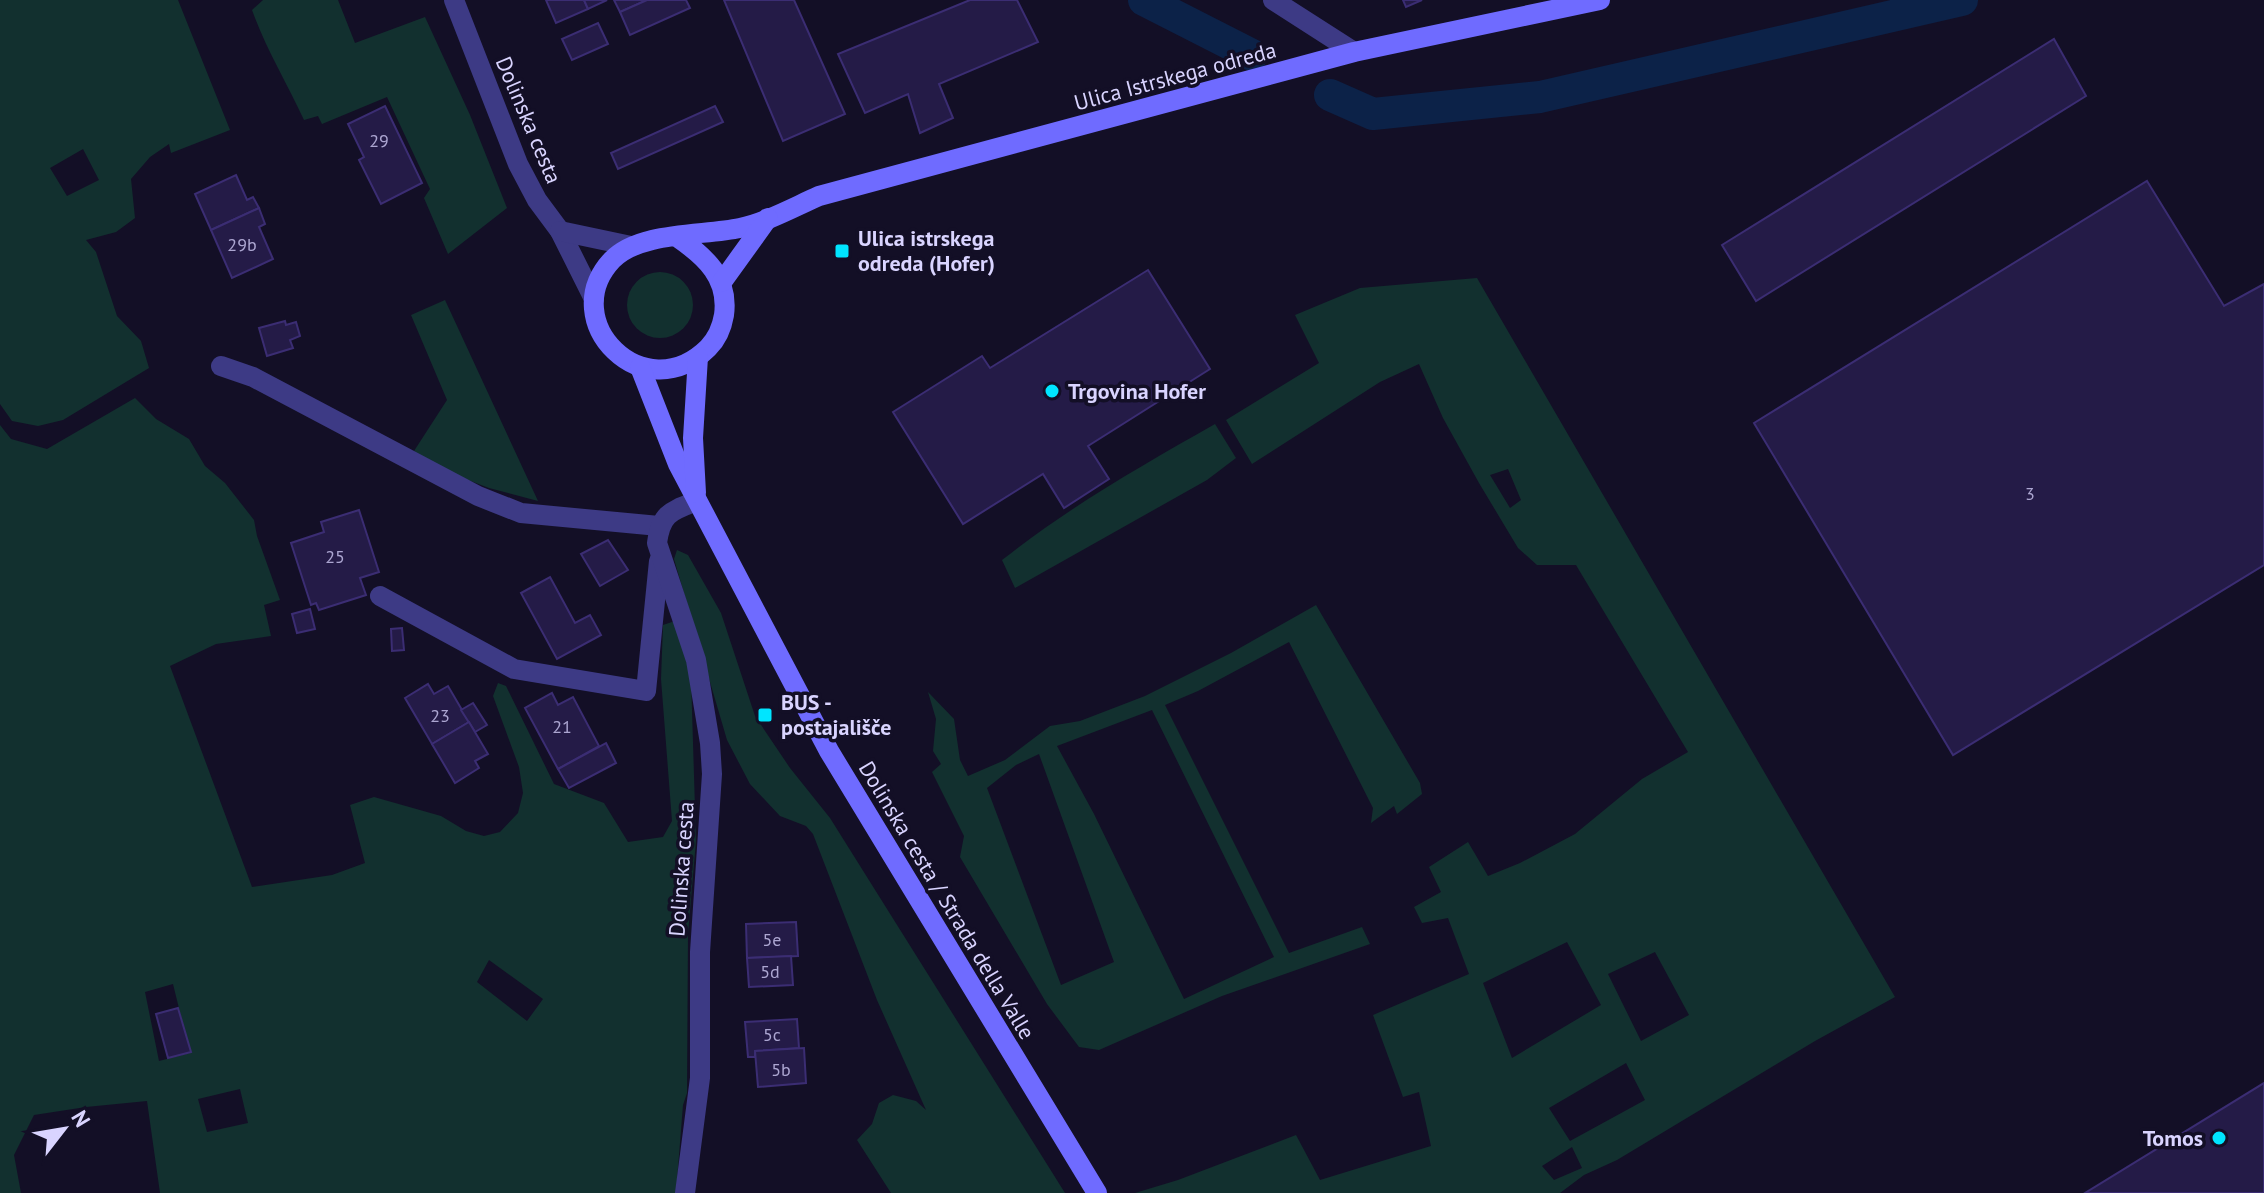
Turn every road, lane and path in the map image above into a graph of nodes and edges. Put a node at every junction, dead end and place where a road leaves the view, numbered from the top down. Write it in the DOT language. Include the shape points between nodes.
graph roads {
  1 [pos="454,0"];
  2 [pos="1273,0"];
  3 [pos="1600,0"];
  4 [pos="1354,52"];
  5 [pos="768,218"];
  6 [pos="560,231"];
  7 [pos="677,237"];
  8 [pos="631,246"];
  9 [pos="722,282"];
  10 [pos="594,299"];
  11 [pos="698,357"];
  12 [pos="221,366"];
  13 [pos="640,367"];
  14 [pos="697,501"];
  15 [pos="659,526"];
  16 [pos="659,555"];
  17 [pos="380,596"];
  18 [pos="685,1193"];
  19 [pos="1097,1193"];
  1 -- 6 [label="street, Dolinska cesta" via="518,164"];
  2 -- 4 [label="street"];
  3 -- 4 [label="street, Ulica Istrskega odreda"];
  4 -- 5 [label="street, Ulica Istrskega odreda" via="819,196"];
  5 -- 7 [label="street"];
  5 -- 9 [label="street"];
  6 -- 8 [label="street"];
  6 -- 10 [label="street"];
  7 -- 8 [label="street"];
  7 -- 9 [label="street" via="712,265"];
  8 -- 10 [label="street" via="600,277"];
  9 -- 11 [label="street" via="722,324"];
  10 -- 13 [label="street" via="596,322 606,342"];
  11 -- 13 [label="street" via="660,371"];
  11 -- 14 [label="street, Dolinska cesta / Strada della Valle" via="693,438"];
  12 -- 15 [label="street" via="253,377 455,484 521,513"];
  13 -- 14 [label="street, Dolinska cesta / Strada della Valle"];
  14 -- 15 [label="street" via="667,514"];
  14 -- 19 [label="street, Dolinska cesta / Strada della Valle" via="829,751"];
  15 -- 16 [label="street, Dolinska cesta"];
  16 -- 17 [label="street, Dolinska cesta" via="646,691 514,669"];
  16 -- 18 [label="street, Dolinska cesta" via="696,660 712,774 700,952 700,1078"];
}
